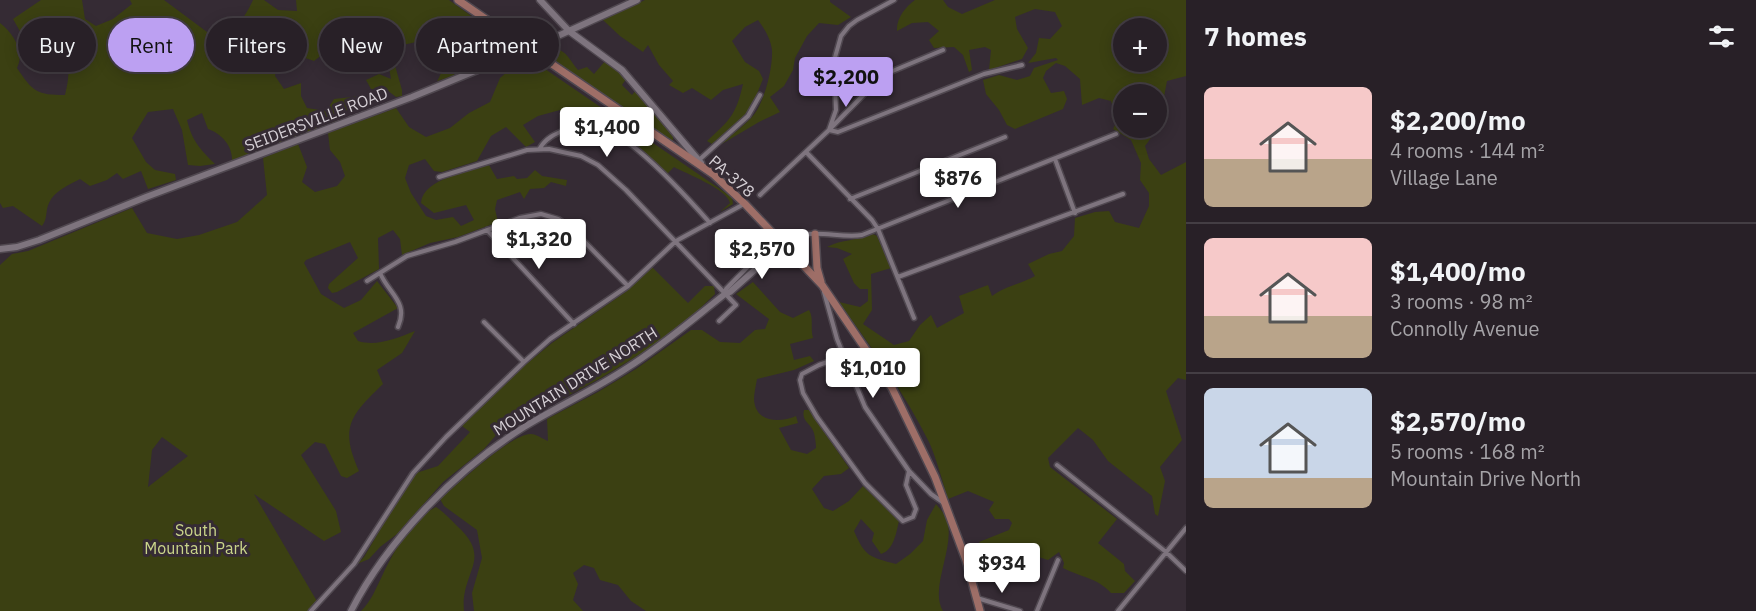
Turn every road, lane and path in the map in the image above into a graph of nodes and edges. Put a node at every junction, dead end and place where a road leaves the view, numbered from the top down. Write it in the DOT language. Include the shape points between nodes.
graph roads {
  1 [pos="458,0"];
  2 [pos="540,0"];
  3 [pos="637,0"];
  4 [pos="894,0"];
  5 [pos="484,18"];
  6 [pos="569,31"];
  7 [pos="559,35"];
  8 [pos="943,50"];
  9 [pos="1023,66"];
  10 [pos="559,70"];
  11 [pos="474,72"];
  12 [pos="760,95"];
  13 [pos="829,130"];
  14 [pos="1113,135"];
  15 [pos="1005,138"];
  16 [pos="540,148"];
  17 [pos="806,152"];
  18 [pos="1055,159"];
  19 [pos="698,160"];
  20 [pos="712,174"];
  21 [pos="439,177"];
  22 [pos="1123,194"];
  23 [pos="760,195"];
  24 [pos="850,199"];
  25 [pos="745,204"];
  26 [pos="1075,213"];
  27 [pos="710,223"];
  28 [pos="878,229"];
  29 [pos="486,230"];
  30 [pos="815,234"];
  31 [pos="776,236"];
  32 [pos="676,241"];
  33 [pos="784,244"];
  34 [pos="0,249"];
  35 [pos="380,273"];
  36 [pos="898,277"];
  37 [pos="367,281"];
  38 [pos="822,285"];
  39 [pos="628,286"];
  40 [pos="725,294"];
  41 [pos="914,318"];
  42 [pos="719,321"];
  43 [pos="484,322"];
  44 [pos="574,324"];
  45 [pos="398,327"];
  46 [pos="844,356"];
  47 [pos="524,362"];
  48 [pos="1057,465"];
  49 [pos="909,471"];
  50 [pos="944,504"];
  51 [pos="1186,528"];
  52 [pos="1166,552"];
  53 [pos="1058,560"];
  54 [pos="1186,571"];
  55 [pos="977,598"];
  56 [pos="311,611"];
  57 [pos="351,611"];
  58 [pos="980,611"];
  59 [pos="1020,611"];
  60 [pos="1037,611"];
  61 [pos="1118,611"];
  1 -- 5 [label="main road, PA-378"];
  2 -- 6 [label="street"];
  3 -- 6 [label="street, SEIDERSVILLE ROAD"];
  4 -- 13 [label="street" via="857,20 841,36 835,51 836,110"];
  6 -- 7 [label="street, SEIDERSVILLE ROAD"];
  6 -- 19 [label="street" via="622,70"];
  8 -- 13 [label="street" via="883,75"];
  9 -- 13 [label="street" via="984,74 838,132"];
  10 -- 20 [label="main road, PA-378"];
  11 -- 34 [label="street, SEIDERSVILLE ROAD" via="57,234"];
  12 -- 19 [label="street" via="748,116"];
  13 -- 17 [label="street"];
  14 -- 18 [label="street"];
  15 -- 24 [label="street"];
  16 -- 21 [label="street" via="522,150"];
  16 -- 27 [label="street" via="547,139 569,128 591,123 610,129 638,150"];
  16 -- 32 [label="street" via="571,153 598,165"];
  17 -- 23 [label="street"];
  17 -- 24 [label="street"];
  18 -- 26 [label="street"];
  18 -- 28 [label="street"];
  19 -- 20 [label="street"];
  20 -- 25 [label="main road, PA-378"];
  22 -- 26 [label="street"];
  24 -- 28 [label="street"];
  25 -- 27 [label="street"];
  25 -- 31 [label="main road, PA-378"];
  26 -- 36 [label="street"];
  27 -- 32 [label="street"];
  28 -- 30 [label="street" via="846,237"];
  28 -- 36 [label="street"];
  29 -- 35 [label="street" via="407,256"];
  29 -- 39 [label="street" via="534,214 558,219 577,232"];
  29 -- 44 [label="street"];
  30 -- 33 [label="street" via="795,237"];
  30 -- 38 [label="main road"];
  31 -- 33 [label="main road, PA-378"];
  31 -- 40 [label="street"];
  32 -- 39 [label="street"];
  32 -- 40 [label="street"];
  33 -- 38 [label="main road, PA-378"];
  33 -- 40 [label="street, MOUNTAIN DRIVE NORTH"];
  35 -- 37 [label="street"];
  35 -- 45 [label="street" via="402,308"];
  36 -- 41 [label="street"];
  38 -- 46 [label="street"];
  38 -- 50 [label="main road, PA-378" via="892,388"];
  39 -- 44 [label="street"];
  40 -- 42 [label="street" via="736,305"];
  40 -- 57 [label="street, MOUNTAIN DRIVE NORTH" via="629,367 507,439 442,491 385,556"];
  43 -- 47 [label="street"];
  44 -- 47 [label="street"];
  46 -- 49 [label="street" via="865,407"];
  46 -- 49 [label="street" via="802,374 806,401 865,483 903,521 913,517 916,509 906,485"];
  47 -- 56 [label="street" via="420,465 354,564"];
  48 -- 52 [label="street"];
  49 -- 50 [label="street"];
  50 -- 55 [label="main road, PA-378"];
  51 -- 52 [label="street"];
  52 -- 54 [label="street"];
  52 -- 61 [label="street"];
  53 -- 60 [label="street"];
  55 -- 58 [label="main road, PA-378"];
  55 -- 59 [label="street"];
}
